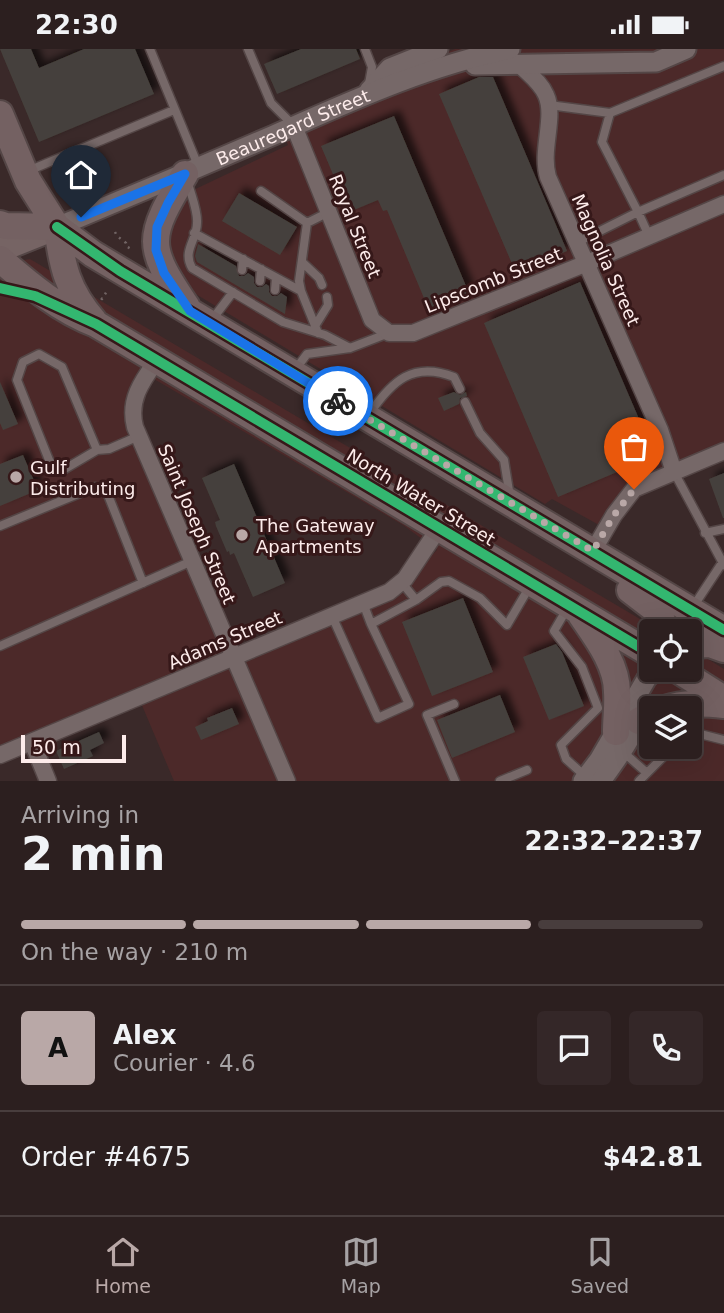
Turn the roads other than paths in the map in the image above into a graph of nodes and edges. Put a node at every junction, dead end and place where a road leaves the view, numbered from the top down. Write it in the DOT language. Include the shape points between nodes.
graph roads {
  1 [pos="150,49"];
  2 [pos="248,49"];
  3 [pos="365,49"];
  4 [pos="510,49"];
  5 [pos="686,49"];
  6 [pos="437,59"];
  7 [pos="521,66"];
  8 [pos="724,66"];
  9 [pos="366,94"];
  10 [pos="549,105"];
  11 [pos="174,110"];
  12 [pos="610,113"];
  13 [pos="0,114"];
  14 [pos="295,126"];
  15 [pos="192,171"];
  16 [pos="25,173"];
  17 [pos="723,178"];
  18 [pos="261,191"];
  19 [pos="724,204"];
  20 [pos="329,212"];
  21 [pos="638,212"];
  22 [pos="307,223"];
  23 [pos="0,224"];
  24 [pos="57,227"];
  25 [pos="194,233"];
  26 [pos="649,236"];
  27 [pos="578,242"];
  28 [pos="0,250"];
  29 [pos="226,250"];
  30 [pos="243,259"];
  31 [pos="0,260"];
  32 [pos="226,260"];
  33 [pos="302,261"];
  34 [pos="587,263"];
  35 [pos="261,269"];
  36 [pos="242,270"];
  37 [pos="276,278"];
  38 [pos="260,281"];
  39 [pos="322,285"];
  40 [pos="0,288"];
  41 [pos="275,290"];
  42 [pos="300,291"];
  43 [pos="237,292"];
  44 [pos="327,297"];
  45 [pos="63,307"];
  46 [pos="199,317"];
  47 [pos="96,324"];
  48 [pos="317,329"];
  49 [pos="389,333"];
  50 [pos="350,348"];
  51 [pos="157,360"];
  52 [pos="293,373"];
  53 [pos="460,389"];
  54 [pos="465,402"];
  55 [pos="367,418"];
  56 [pos="139,436"];
  57 [pos="97,450"];
  58 [pos="724,451"];
  59 [pos="674,471"];
  60 [pos="488,488"];
  61 [pos="511,503"];
  62 [pos="0,527"];
  63 [pos="439,528"];
  64 [pos="724,529"];
  65 [pos="705,533"];
  66 [pos="593,551"];
  67 [pos="192,561"];
  68 [pos="723,564"];
  69 [pos="143,583"];
  70 [pos="402,583"];
  71 [pos="531,583"];
  72 [pos="416,600"];
  73 [pos="363,603"];
  74 [pos="574,608"];
  75 [pos="691,610"];
  76 [pos="332,616"];
  77 [pos="662,619"];
  78 [pos="371,624"];
  79 [pos="724,630"];
  80 [pos="702,644"];
  81 [pos="0,646"];
  82 [pos="639,647"];
  83 [pos="724,649"];
  84 [pos="233,657"];
  85 [pos="646,682"];
  86 [pos="659,682"];
  87 [pos="697,682"];
  88 [pos="724,699"];
  89 [pos="454,704"];
  90 [pos="702,704"];
  91 [pos="724,705"];
  92 [pos="632,730"];
  93 [pos="702,736"];
  94 [pos="724,740"];
  95 [pos="32,742"];
  96 [pos="0,755"];
  97 [pos="661,759"];
  98 [pos="527,771"];
  99 [pos="647,773"];
  100 [pos="590,780"];
  101 [pos="48,781"];
  102 [pos="287,781"];
  103 [pos="455,781"];
  104 [pos="500,781"];
  105 [pos="639,781"];
  1 -- 11 [label="lane"];
  2 -- 14 [label="lane" via="271,103"];
  3 -- 9 [label="lane" via="372,67"];
  4 -- 6 [label="street, Beauregard Street"];
  5 -- 7 [label="street" via="656,62"];
  6 -- 7 [label="street"];
  6 -- 9 [label="street, Beauregard Street"];
  7 -- 10 [label="street" via="539,84"];
  8 -- 12 [label="lane"];
  9 -- 14 [label="street, Beauregard Street"];
  10 -- 12 [label="lane"];
  10 -- 27 [label="street, Magnolia Street" via="546,170"];
  11 -- 15 [label="lane"];
  11 -- 16 [label="lane"];
  12 -- 21 [label="lane" via="602,142"];
  13 -- 16 [label="highway"];
  14 -- 15 [label="street, Beauregard Street"];
  14 -- 20 [label="street, Royal Street"];
  15 -- 24 [label="street, Beauregard Street"];
  15 -- 25 [label="lane" via="198,223"];
  15 -- 46 [label="highway" via="157,227 156,250 164,273"];
  16 -- 24 [label="highway"];
  17 -- 21 [label="lane"];
  18 -- 22 [label="lane"];
  19 -- 26 [label="street, Lipscomb Street"];
  20 -- 22 [label="lane"];
  20 -- 49 [label="street, Royal Street" via="372,320"];
  21 -- 26 [label="lane"];
  21 -- 27 [label="lane"];
  22 -- 33 [label="lane"];
  23 -- 24 [label="highway"];
  24 -- 28 [label="main road, Beauregard Street"];
  24 -- 46 [label="highway"];
  24 -- 47 [label="highway" via="65,274 77,300"];
  25 -- 29 [label="lane" via="210,246"];
  25 -- 43 [label="lane" via="188,261 192,268"];
  26 -- 34 [label="street, Lipscomb Street"];
  27 -- 34 [label="street, Magnolia Street"];
  29 -- 30 [label="lane"];
  29 -- 32 [label="lane"];
  30 -- 35 [label="lane"];
  30 -- 36 [label="lane"];
  31 -- 45 [label="highway, North Water Street"];
  33 -- 39 [label="lane"];
  33 -- 42 [label="lane"];
  34 -- 49 [label="street, Lipscomb Street" via="413,333"];
  34 -- 59 [label="street, Magnolia Street"];
  35 -- 37 [label="lane"];
  35 -- 38 [label="lane"];
  37 -- 41 [label="lane"];
  37 -- 42 [label="lane"];
  40 -- 45 [label="highway"];
  42 -- 48 [label="lane"];
  43 -- 46 [label="lane"];
  43 -- 48 [label="lane" via="272,311 282,322"];
  44 -- 48 [label="lane"];
  45 -- 47 [label="highway, North Water Street"];
  46 -- 52 [label="highway"];
  47 -- 51 [label="highway, North Water Street"];
  48 -- 50 [label="lane"];
  49 -- 50 [label="lane"];
  50 -- 52 [label="lane" via="307,354"];
  51 -- 56 [label="street, Saint Joseph Street" via="134,398 132,417"];
  51 -- 63 [label="highway, North Water Street"];
  52 -- 55 [label="highway"];
  53 -- 55 [label="lane" via="454,377 437,370 402,376"];
  54 -- 61 [label="lane" via="480,433 504,460"];
  55 -- 60 [label="highway"];
  56 -- 57 [label="lane"];
  56 -- 67 [label="street, Saint Joseph Street"];
  57 -- 57 [label="lane" via="62,367 39,354 23,362 17,380 56,470"];
  58 -- 59 [label="street"];
  59 -- 65 [label="lane"];
  59 -- 66 [label="street" via="634,489"];
  60 -- 61 [label="highway"];
  60 -- 77 [label="highway" via="528,530 646,601"];
  61 -- 66 [label="highway"];
  62 -- 69 [label="lane" via="95,487 106,490"];
  63 -- 70 [label="street, Adams Street"];
  63 -- 71 [label="highway, North Water Street"];
  64 -- 65 [label="lane"];
  65 -- 68 [label="lane"];
  66 -- 75 [label="highway"];
  67 -- 69 [label="lane"];
  67 -- 84 [label="street, Saint Joseph Street"];
  68 -- 75 [label="lane"];
  69 -- 81 [label="lane"];
  70 -- 72 [label="lane"];
  70 -- 73 [label="street, Adams Street"];
  71 -- 72 [label="lane" via="507,625 480,598 449,581"];
  71 -- 74 [label="highway, North Water Street"];
  72 -- 78 [label="lane"];
  73 -- 76 [label="street, Adams Street"];
  73 -- 78 [label="lane"];
  74 -- 82 [label="highway, North Water Street"];
  74 -- 92 [label="highway" via="606,655"];
  74 -- 100 [label="lane" via="554,631 582,667 598,708 561,745 566,759"];
  75 -- 79 [label="highway"];
  76 -- 78 [label="lane" via="378,718 409,704"];
  76 -- 84 [label="street, Adams Street"];
  80 -- 83 [label="highway"];
  84 -- 95 [label="street, Adams Street"];
  84 -- 102 [label="street, Saint Joseph Street"];
  85 -- 92 [label="street"];
  86 -- 92 [label="street"];
  87 -- 88 [label="highway"];
  89 -- 103 [label="lane" via="427,715"];
  90 -- 91 [label="highway"];
  92 -- 99 [label="lane"];
  92 -- 100 [label="street"];
  93 -- 94 [label="lane"];
  95 -- 96 [label="street, Adams Street"];
  95 -- 101 [label="street"];
  97 -- 99 [label="lane"];
  98 -- 104 [label="lane"];
  99 -- 105 [label="lane"];
}
